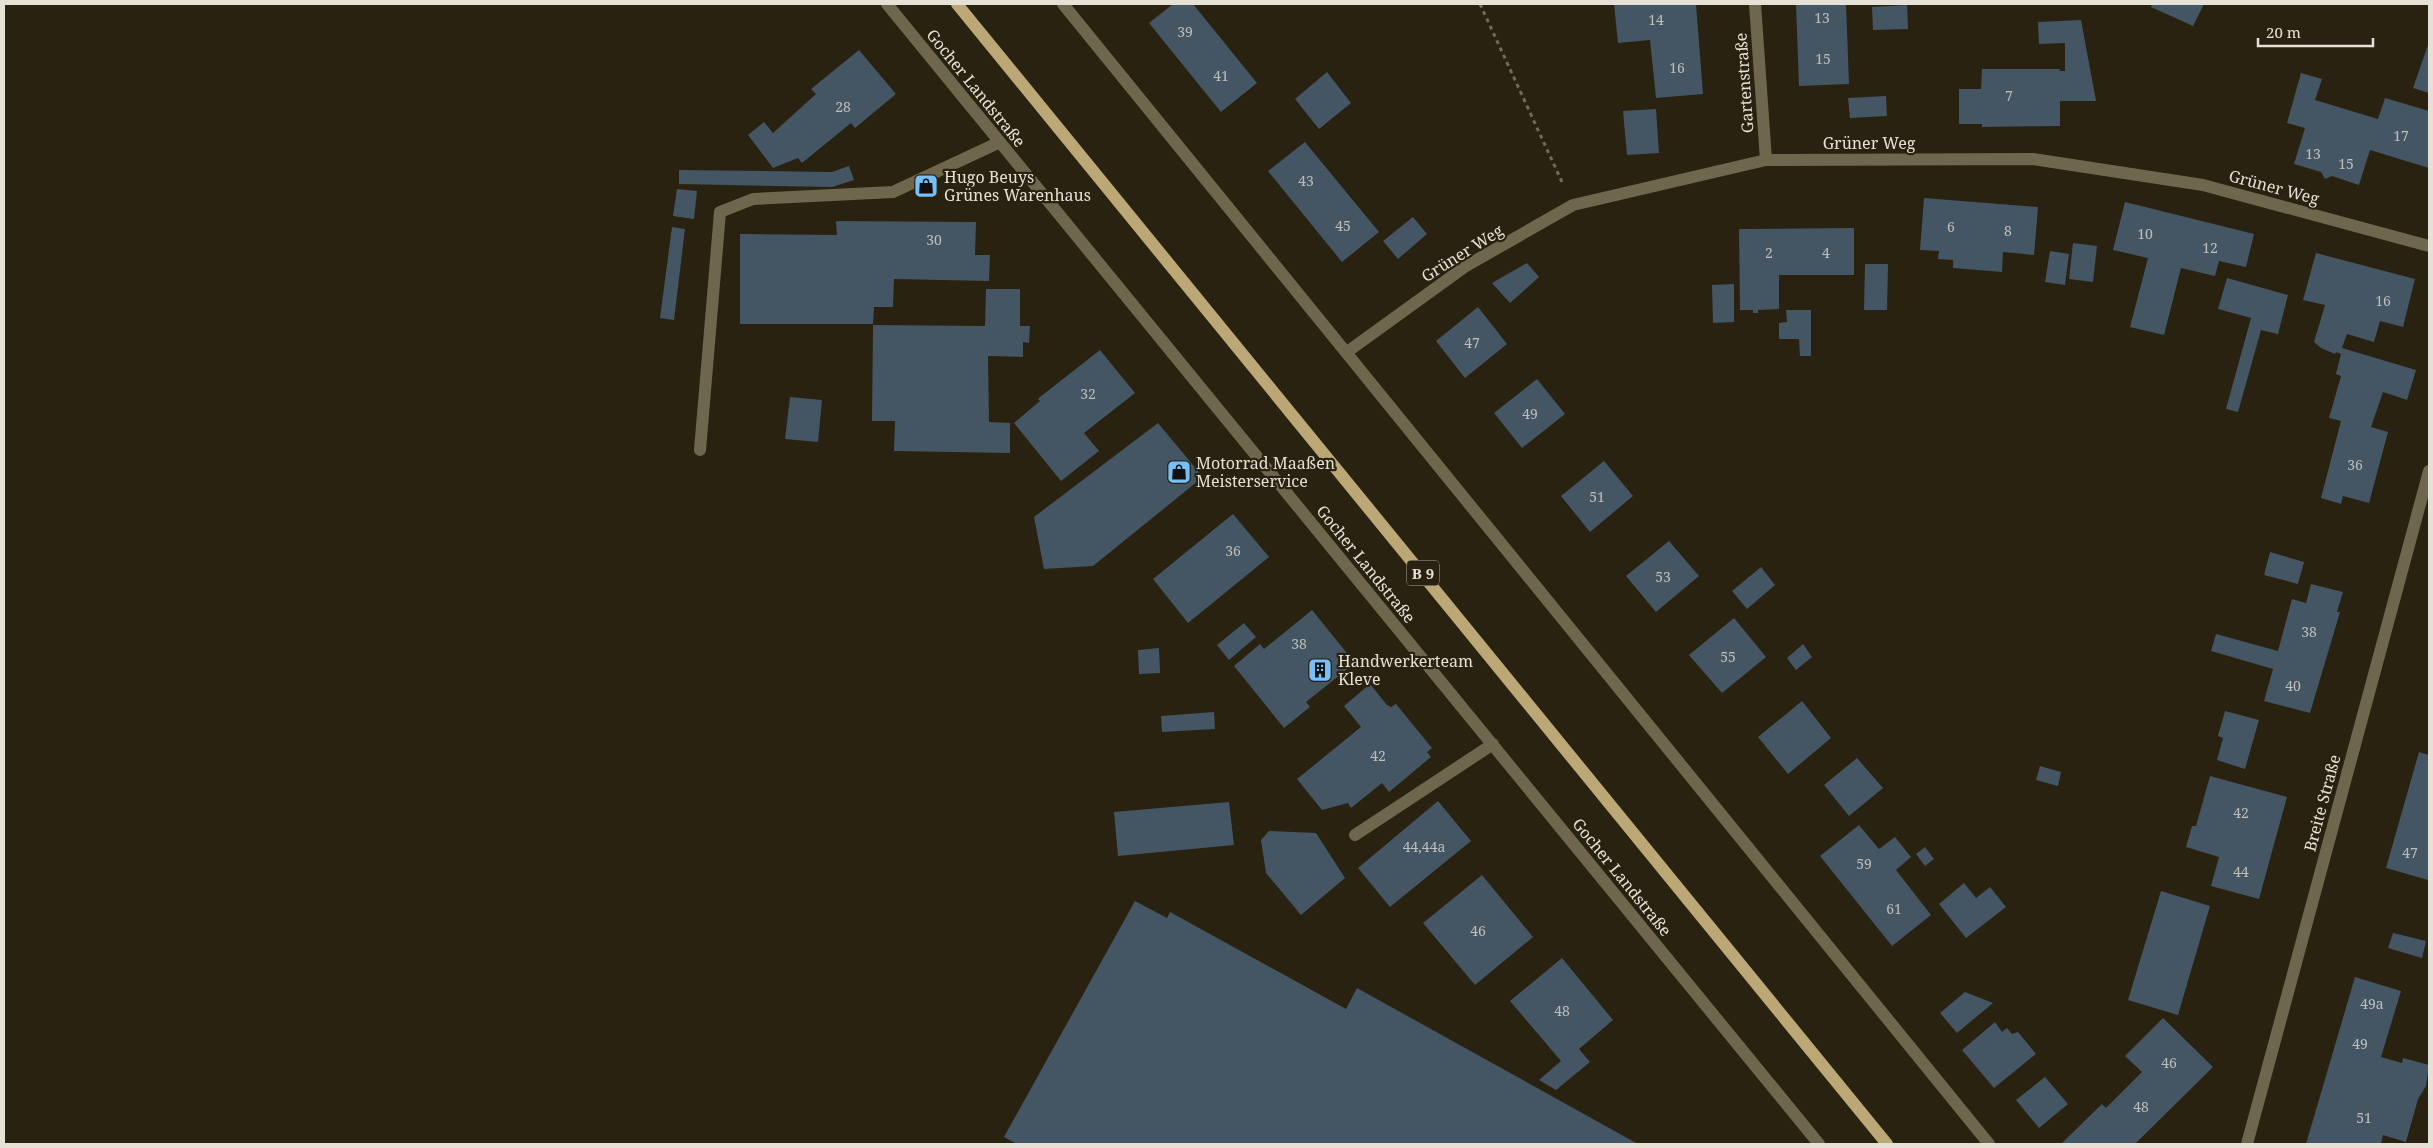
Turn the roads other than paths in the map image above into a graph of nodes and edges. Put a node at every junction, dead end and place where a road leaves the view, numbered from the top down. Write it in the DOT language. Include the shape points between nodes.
graph roads {
  1 [pos="887,4"];
  2 [pos="957,4"];
  3 [pos="1063,4"];
  4 [pos="1755,4"];
  5 [pos="1000,142"];
  6 [pos="1766,160"];
  7 [pos="2429,246"];
  8 [pos="1347,352"];
  9 [pos="700,450"];
  10 [pos="2429,471"];
  11 [pos="1493,744"];
  12 [pos="1355,835"];
  13 [pos="1819,1144"];
  14 [pos="1888,1144"];
  15 [pos="1989,1144"];
  16 [pos="2247,1144"];
  1 -- 5 [label="street, Gocher Landstraße"];
  2 -- 14 [label="main road, B 9"];
  3 -- 8 [label="street"];
  4 -- 6 [label="street, Gartenstraße"];
  5 -- 9 [label="street" via="893,192 753,199 720,212"];
  5 -- 11 [label="street, Gocher Landstraße"];
  6 -- 7 [label="street, Grüner Weg" via="2033,159 2203,185"];
  6 -- 8 [label="street, Grüner Weg" via="1573,205 1466,266"];
  8 -- 15 [label="street"];
  10 -- 16 [label="street, Breite Straße"];
  11 -- 12 [label="street"];
  11 -- 13 [label="street, Gocher Landstraße"];
}
